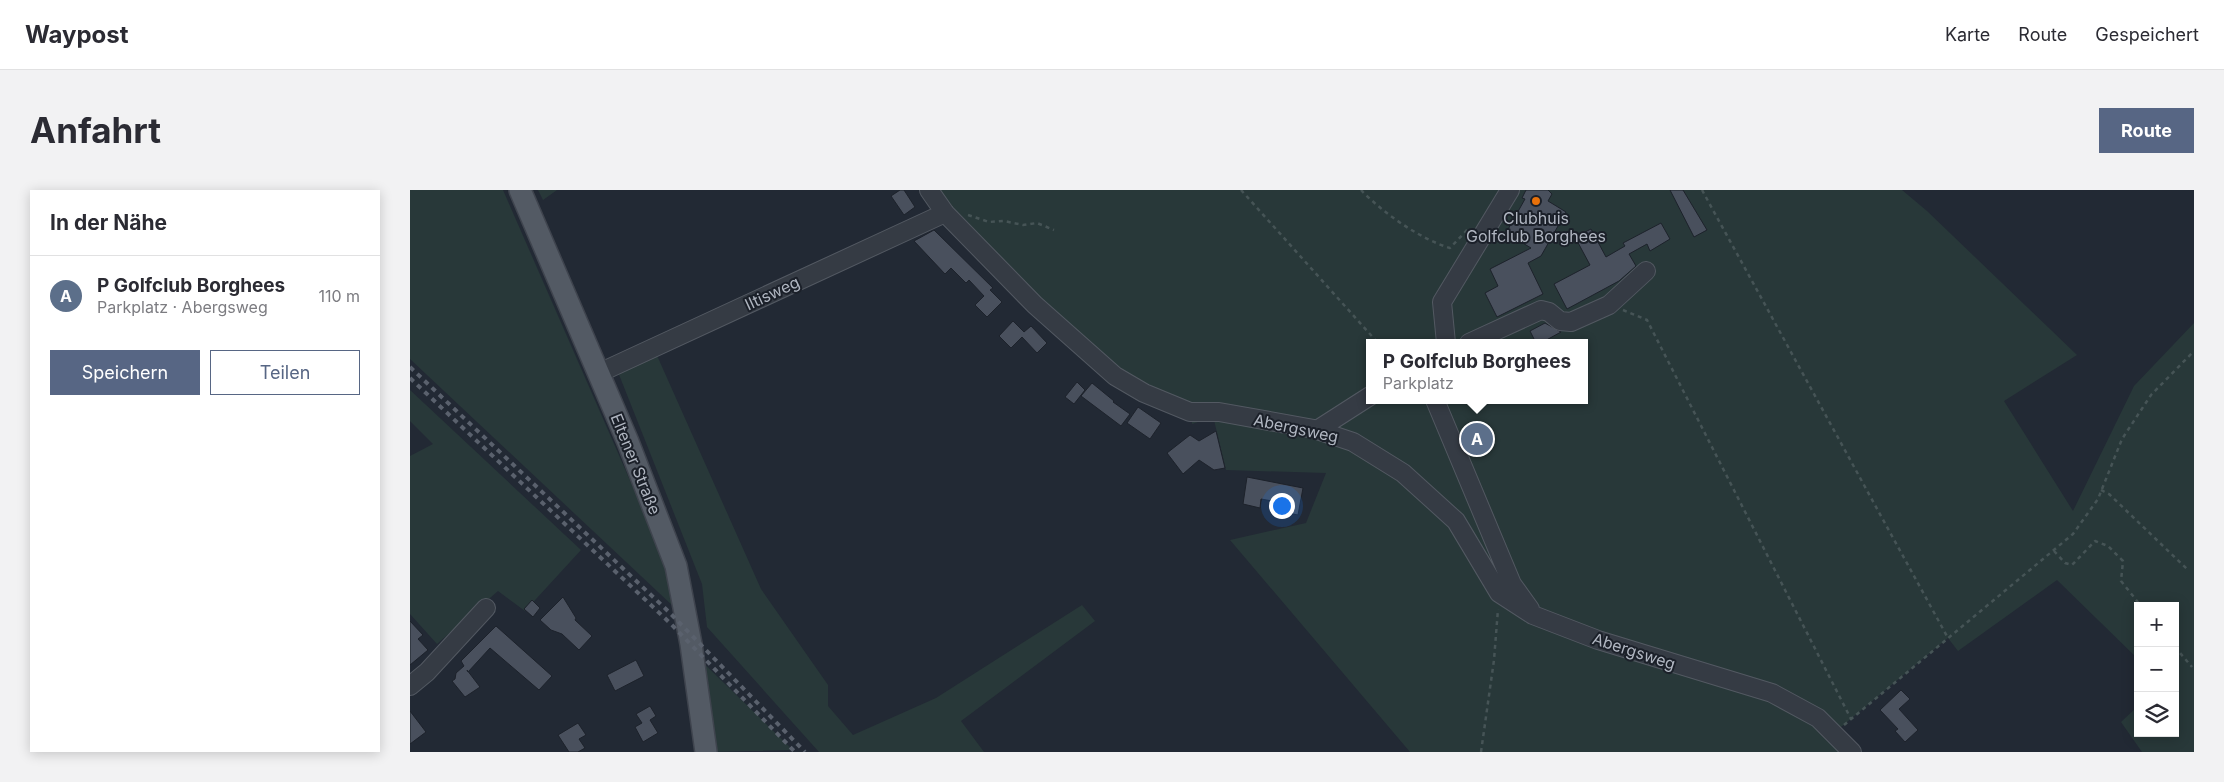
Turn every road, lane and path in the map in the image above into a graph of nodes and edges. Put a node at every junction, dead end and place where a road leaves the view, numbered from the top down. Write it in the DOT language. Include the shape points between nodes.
graph roads {
  1 [pos="520,190"];
  2 [pos="928,190"];
  3 [pos="1241,190"];
  4 [pos="1361,190"];
  5 [pos="1510,190"];
  6 [pos="1702,190"];
  7 [pos="947,215"];
  8 [pos="1469,228"];
  9 [pos="1054,230"];
  10 [pos="1646,270"];
  11 [pos="1609,304"];
  12 [pos="1374,339"];
  13 [pos="1446,339"];
  14 [pos="1477,339"];
  15 [pos="2194,351"];
  16 [pos="599,373"];
  17 [pos="1366,399"];
  18 [pos="1437,404"];
  19 [pos="1316,430"];
  20 [pos="2101,490"];
  21 [pos="2053,551"];
  22 [pos="2187,569"];
  23 [pos="1499,593"];
  24 [pos="2138,602"];
  25 [pos="486,608"];
  26 [pos="1534,615"];
  27 [pos="1948,638"];
  28 [pos="2179,652"];
  29 [pos="2192,667"];
  30 [pos="410,686"];
  31 [pos="1851,719"];
  32 [pos="1835,732"];
  33 [pos="706,752"];
  34 [pos="1481,752"];
  35 [pos="1852,752"];
  1 -- 16 [label="main road, Eltener Straße"];
  2 -- 7 [label="street, Abergsweg"];
  3 -- 12 [label="path"];
  4 -- 8 [label="path" via="1432,242 1450,248"];
  5 -- 13 [label="street" via="1442,302"];
  6 -- 27 [label="path"];
  7 -- 9 [label="path" via="964,214 989,222 1037,223"];
  7 -- 16 [label="street, Iltisweg"];
  7 -- 19 [label="street, Abergsweg" via="1035,305 1114,376 1144,394 1190,412 1219,412"];
  10 -- 11 [label="street"];
  11 -- 14 [label="street" via="1568,323 1549,312 1536,311"];
  11 -- 31 [label="path" via="1647,320"];
  15 -- 20 [label="path" via="2150,395 2122,439"];
  16 -- 33 [label="main road, Eltener Straße" via="676,566"];
  17 -- 19 [label="street"];
  18 -- 26 [label="street" via="1509,576"];
  19 -- 23 [label="street, Abergsweg" via="1353,442 1403,473 1456,521"];
  20 -- 21 [label="path" via="2073,534"];
  20 -- 22 [label="path"];
  21 -- 24 [label="path" via="2065,563 2072,565 2095,542 2108,546 2123,560 2121,581"];
  21 -- 27 [label="path"];
  23 -- 26 [label="street, Abergsweg"];
  23 -- 34 [label="path" via="1494,660"];
  25 -- 30 [label="street"];
  26 -- 32 [label="street, Abergsweg" via="1598,640 1772,693 1818,718"];
  27 -- 31 [label="path"];
  28 -- 29 [label="path"];
  31 -- 32 [label="path"];
  32 -- 35 [label="street, Abergsweg"];
}
